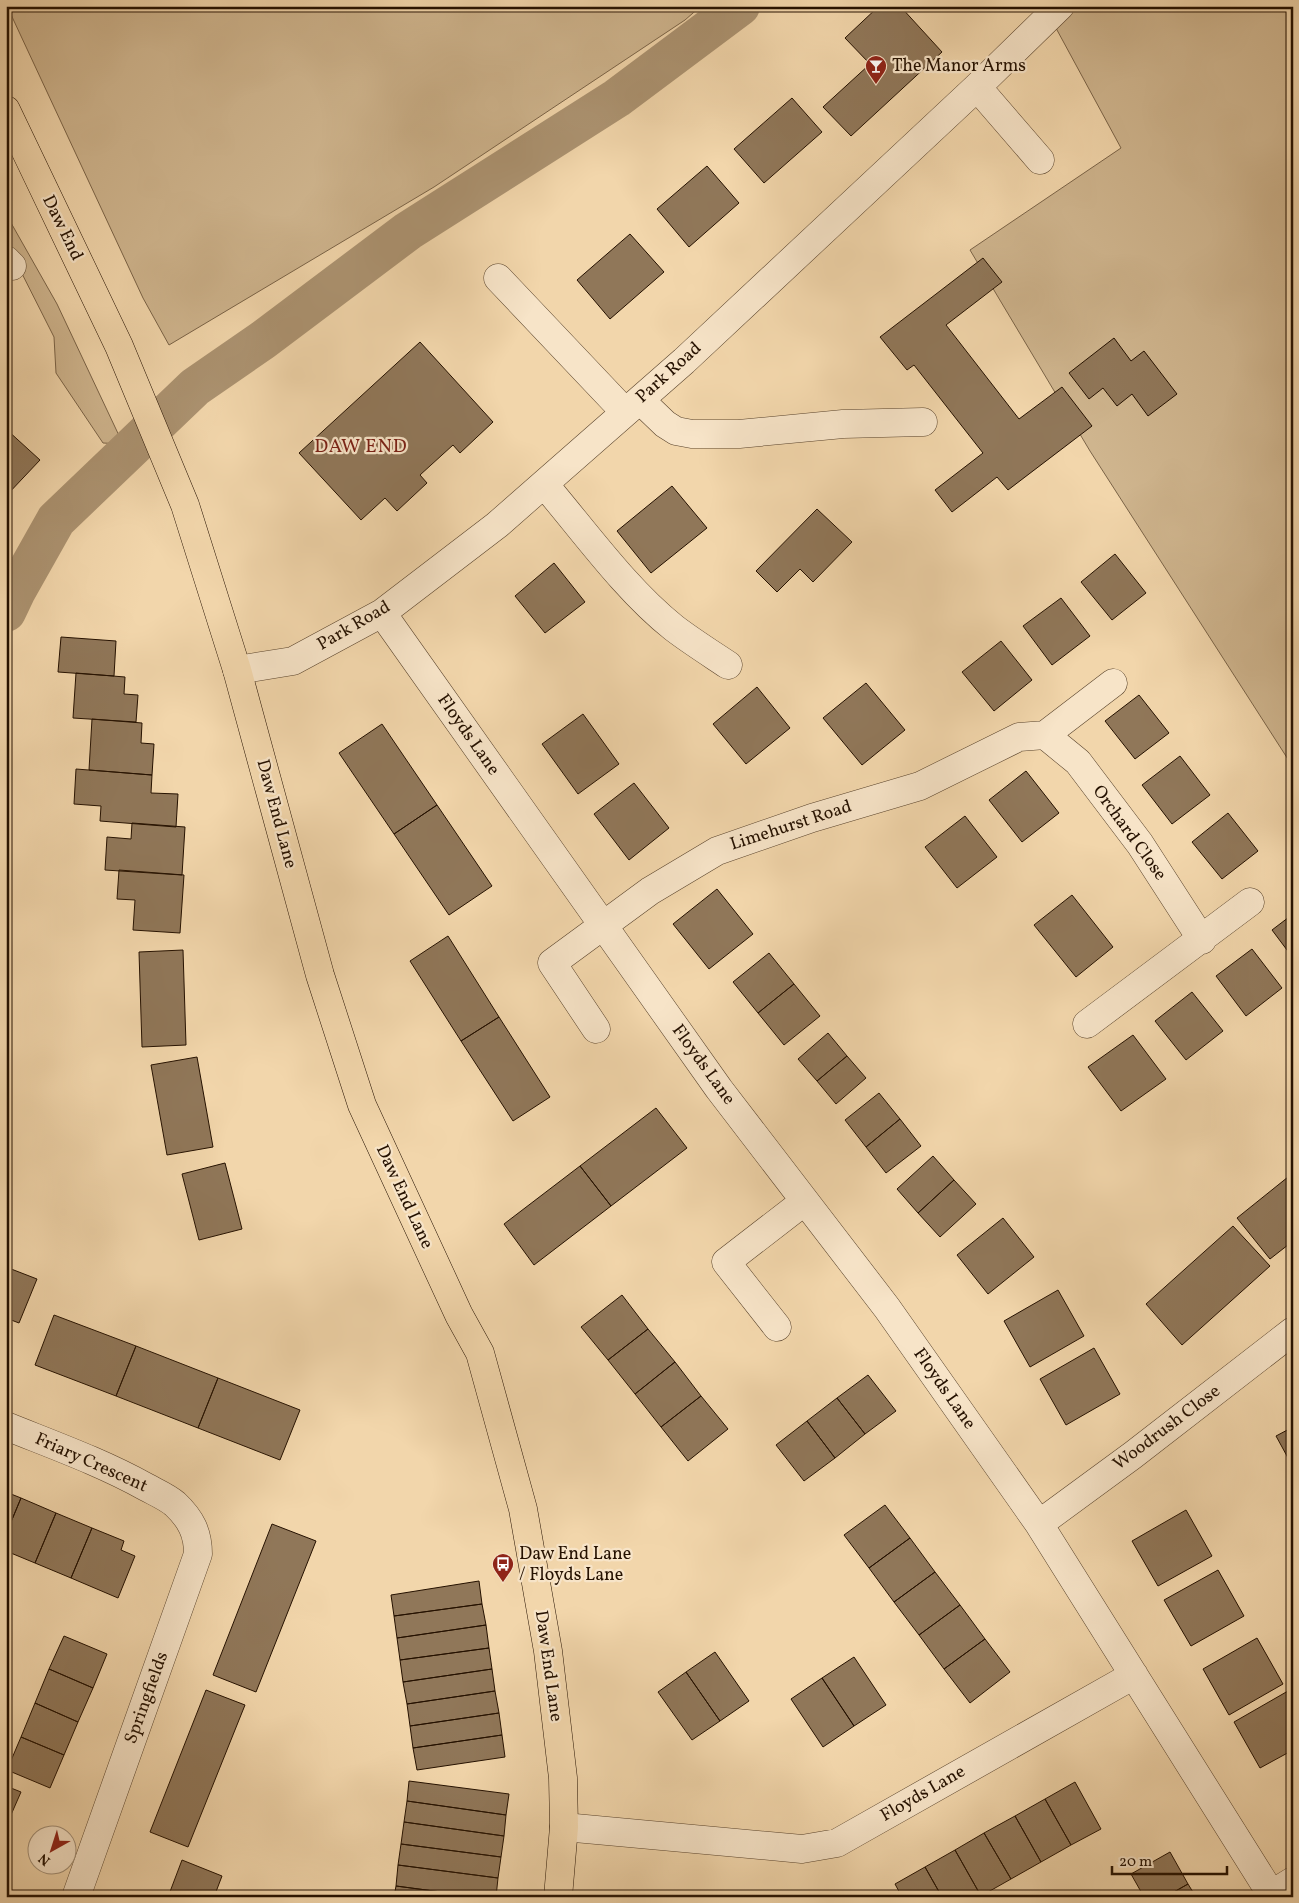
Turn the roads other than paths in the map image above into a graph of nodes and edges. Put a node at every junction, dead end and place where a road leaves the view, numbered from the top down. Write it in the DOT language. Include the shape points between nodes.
graph roads {
  1 [pos="1059,8"];
  2 [pos="977,87"];
  3 [pos="6,110"];
  4 [pos="1040,160"];
  5 [pos="498,278"];
  6 [pos="633,406"];
  7 [pos="923,422"];
  8 [pos="544,484"];
  9 [pos="185,505"];
  10 [pos="382,613"];
  11 [pos="728,665"];
  12 [pos="237,670"];
  13 [pos="1113,683"];
  14 [pos="1045,735"];
  15 [pos="1250,902"];
  16 [pos="604,926"];
  17 [pos="1202,940"];
  18 [pos="1088,1024"];
  19 [pos="596,1029"];
  20 [pos="805,1201"];
  21 [pos="777,1327"];
  22 [pos="1293,1331"];
  23 [pos="6,1426"];
  24 [pos="174,1503"];
  25 [pos="1039,1524"];
  26 [pos="1134,1674"];
  27 [pos="564,1827"];
  28 [pos="1279,1891"];
  29 [pos="76,1897"];
  30 [pos="558,1897"];
  1 -- 2 [label="street, Park Road"];
  2 -- 4 [label="street"];
  2 -- 6 [label="street, Park Road"];
  3 -- 9 [label="main road, Daw End" via="119,346"];
  5 -- 6 [label="street"];
  6 -- 7 [label="street" via="676,431 692,434"];
  6 -- 8 [label="street, Park Road"];
  8 -- 10 [label="street, Park Road" via="497,525"];
  8 -- 11 [label="street" via="653,609 674,628"];
  9 -- 12 [label="main road, Daw End Lane"];
  10 -- 12 [label="street, Park Road" via="293,661"];
  10 -- 16 [label="street, Floyds Lane"];
  12 -- 27 [label="main road, Daw End Lane" via="320,976 362,1105 459,1316 480,1353 523,1509 548,1651 563,1778"];
  13 -- 14 [label="street"];
  14 -- 16 [label="street, Limehurst Road" via="1019,737 920,786 717,850 650,891"];
  14 -- 17 [label="street, Orchard Close" via="1078,762 1140,844"];
  15 -- 17 [label="street"];
  16 -- 19 [label="street, Limehurst Road" via="552,963"];
  16 -- 20 [label="street, Floyds Lane" via="719,1088"];
  17 -- 18 [label="street"];
  20 -- 21 [label="street" via="726,1262"];
  20 -- 25 [label="street, Floyds Lane" via="897,1322"];
  22 -- 25 [label="street, Woodrush Close"];
  23 -- 24 [label="street, Friary Crescent" via="115,1470"];
  24 -- 29 [label="street, Springfields" via="196,1531 198,1554"];
  25 -- 26 [label="street, Floyds Lane"];
  26 -- 27 [label="street, Floyds Lane" via="837,1844 802,1849"];
  26 -- 28 [label="street"];
  27 -- 30 [label="main road, Daw End Lane"];
}
